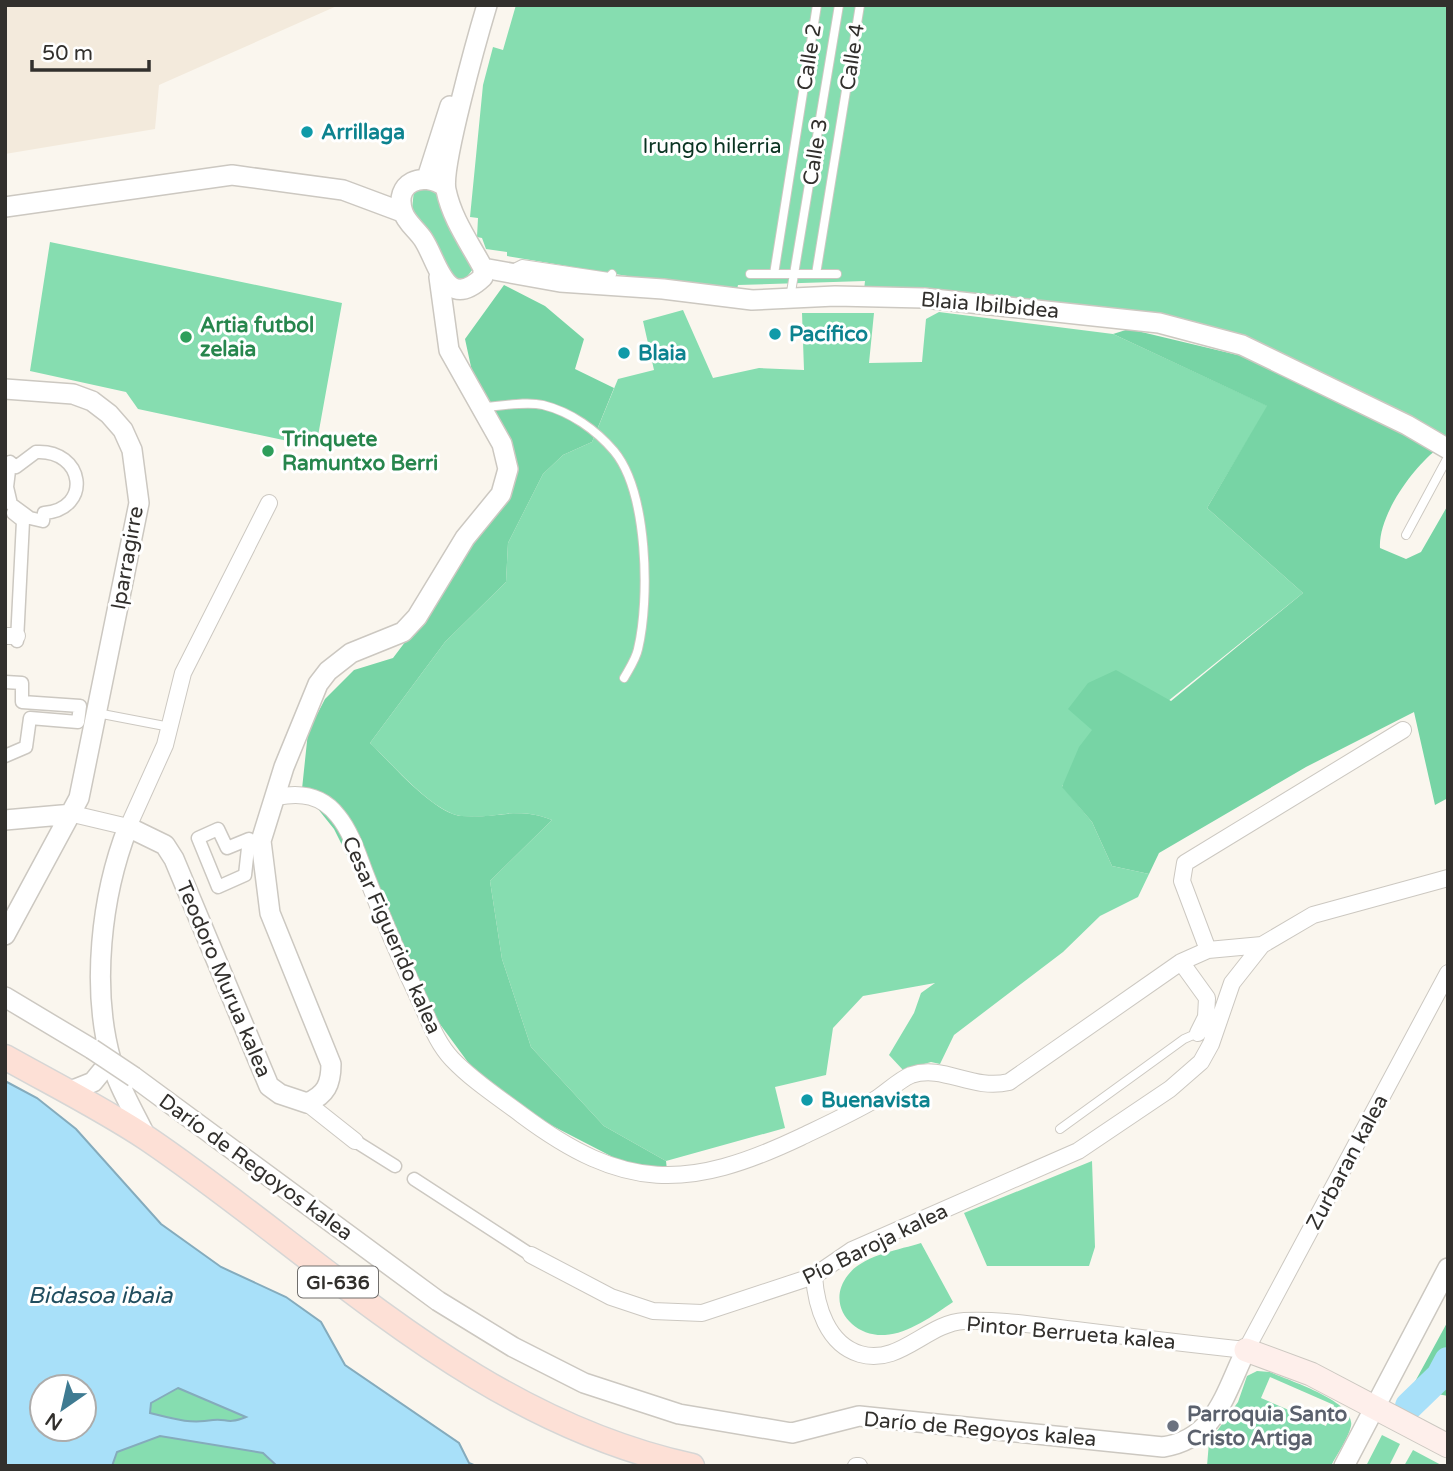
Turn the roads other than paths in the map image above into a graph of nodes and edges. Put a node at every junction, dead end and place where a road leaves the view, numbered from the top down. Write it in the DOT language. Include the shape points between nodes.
graph roads {
  1 [pos="487,5"];
  2 [pos="817,5"];
  3 [pos="839,5"];
  4 [pos="860,5"];
  5 [pos="436,182"];
  6 [pos="402,202"];
  7 [pos="5,207"];
  8 [pos="506,272"];
  9 [pos="612,274"];
  10 [pos="750,274"];
  11 [pos="774,274"];
  12 [pos="795,274"];
  13 [pos="816,274"];
  14 [pos="837,274"];
  15 [pos="439,277"];
  16 [pos="479,277"];
  17 [pos="790,298"];
  18 [pos="443,325"];
  19 [pos="5,390"];
  20 [pos="482,408"];
  21 [pos="1448,449"];
  22 [pos="1448,457"];
  23 [pos="269,503"];
  24 [pos="5,506"];
  25 [pos="43,520"];
  26 [pos="1406,535"];
  27 [pos="13,638"];
  28 [pos="624,678"];
  29 [pos="5,682"];
  30 [pos="97,713"];
  31 [pos="170,727"];
  32 [pos="1403,730"];
  33 [pos="5,756"];
  34 [pos="277,797"];
  35 [pos="73,814"];
  36 [pos="5,820"];
  37 [pos="128,827"];
  38 [pos="245,875"];
  39 [pos="1448,878"];
  40 [pos="5,935"];
  41 [pos="1262,945"];
  42 [pos="1209,950"];
  43 [pos="1181,962"];
  44 [pos="1448,974"];
  45 [pos="5,997"];
  46 [pos="1198,1033"];
  47 [pos="1211,1044"];
  48 [pos="5,1057"];
  49 [pos="111,1060"];
  50 [pos="68,1092"];
  51 [pos="307,1103"];
  52 [pos="1060,1129"];
  53 [pos="147,1139"];
  54 [pos="355,1141"];
  55 [pos="395,1166"];
  56 [pos="414,1179"];
  57 [pos="531,1255"];
  58 [pos="1448,1268"];
  59 [pos="814,1276"];
  60 [pos="1246,1350"];
  61 [pos="1375,1408"];
  62 [pos="1448,1446"];
  63 [pos="692,1466"];
  64 [pos="1344,1466"];
  1 -- 5 [label="street"];
  2 -- 11 [label="lane, Calle 2"];
  3 -- 12 [label="lane, Calle 3"];
  4 -- 13 [label="lane, Calle 4"];
  5 -- 6 [label="street" via="422,177 410,183"];
  5 -- 16 [label="street"];
  6 -- 7 [label="street" via="232,175"];
  6 -- 15 [label="street"];
  8 -- 9 [label="lane" via="522,264"];
  8 -- 16 [label="street, Blaia Ibilbidea"];
  8 -- 17 [label="street, Blaia Ibilbidea" via="560,282 752,300"];
  10 -- 11 [label="lane"];
  11 -- 12 [label="lane"];
  12 -- 13 [label="lane"];
  12 -- 17 [label="lane, Calle 3"];
  13 -- 14 [label="lane"];
  15 -- 16 [label="street, Blaia Ibilbidea" via="462,289"];
  15 -- 18 [label="street"];
  16 -- 18 [label="street"];
  17 -- 21 [label="street, Blaia Ibilbidea" via="924,298 1159,323 1242,345"];
  18 -- 20 [label="street" via="457,369"];
  19 -- 30 [label="street, Iparragirre" via="73,394 92,401 123,430 132,450 139,503"];
  20 -- 28 [label="lane" via="541,404 566,413 585,424 623,466 634,491 647,578 638,651"];
  20 -- 34 [label="street" via="506,458 501,494 465,538 417,617 402,632 339,661 318,684 284,767"];
  22 -- 26 [label="lane"];
  23 -- 31 [label="street" via="183,673"];
  24 -- 27 [label="street" via="23,521"];
  25 -- 25 [label="street" via="30,518 11,504 7,487 10,462 16,467 27,456 45,452 62,456 77,482 75,497 61,510 44,513"];
  29 -- 33 [label="street" via="22,683 22,702 80,706 78,722 30,718 26,747"];
  30 -- 31 [label="lane"];
  30 -- 35 [label="street, Iparragirre"];
  31 -- 37 [label="street"];
  32 -- 42 [label="street" via="1185,863 1182,881"];
  34 -- 43 [label="street, Cesar Figuerido kalea" via="309,795 337,815 353,842 437,1039 450,1057 558,1142 625,1172 663,1176 738,1164 859,1108 911,1076 948,1075 993,1086 1009,1082"];
  34 -- 51 [label="street" via="261,841 270,913 331,1064 331,1083 320,1098"];
  35 -- 36 [label="street"];
  35 -- 37 [label="street"];
  35 -- 40 [label="street, Iparragirre"];
  37 -- 49 [label="street" via="113,865 99,974"];
  37 -- 51 [label="street, Teodoro Murua kalea" via="165,845 174,859 270,1086 279,1094"];
  38 -- 38 [label="street" via="218,887 198,838 218,830 228,848 249,839"];
  39 -- 41 [label="street, Cesar Figuerido kalea" via="1313,915"];
  41 -- 42 [label="street, Cesar Figuerido kalea"];
  41 -- 47 [label="street, Pío Baroja kalea" via="1232,983"];
  42 -- 43 [label="street, Cesar Figuerido kalea"];
  43 -- 46 [label="street" via="1208,998"];
  44 -- 60 [label="street, Zurbaran kalea"];
  45 -- 60 [label="street, Darío de Regoyos kalea, bridge" via="134,1077 438,1301 584,1383 679,1414 792,1433 859,1416 1163,1447 1191,1441 1202,1432"];
  46 -- 47 [label="lane"];
  46 -- 52 [label="lane"];
  47 -- 59 [label="street, Pío Baroja kalea" via="1201,1062 1170,1090 1078,1151 852,1250"];
  48 -- 50 [label="main road, GI-636"];
  49 -- 50 [label="street" via="93,1082"];
  49 -- 53 [label="street"];
  50 -- 53 [label="main road, GI-636"];
  51 -- 54 [label="street"];
  53 -- 63 [label="main road, GI-636" via="417,1341 484,1384 614,1442"];
  54 -- 55 [label="street"];
  56 -- 57 [label="street, Pío Baroja kalea"];
  57 -- 59 [label="street, Pío Baroja kalea" via="611,1297 653,1311 702,1313"];
  58 -- 61 [label="street"];
  59 -- 60 [label="street, Pintor Berrueta kalea" via="822,1318 835,1339 859,1354 887,1356 962,1321 1037,1325"];
  60 -- 61 [label="main road, Pintor Berrueta kalea" via="1311,1374"];
  61 -- 62 [label="main road, Pintor Berrueta kalea"];
  61 -- 64 [label="street"];
}
